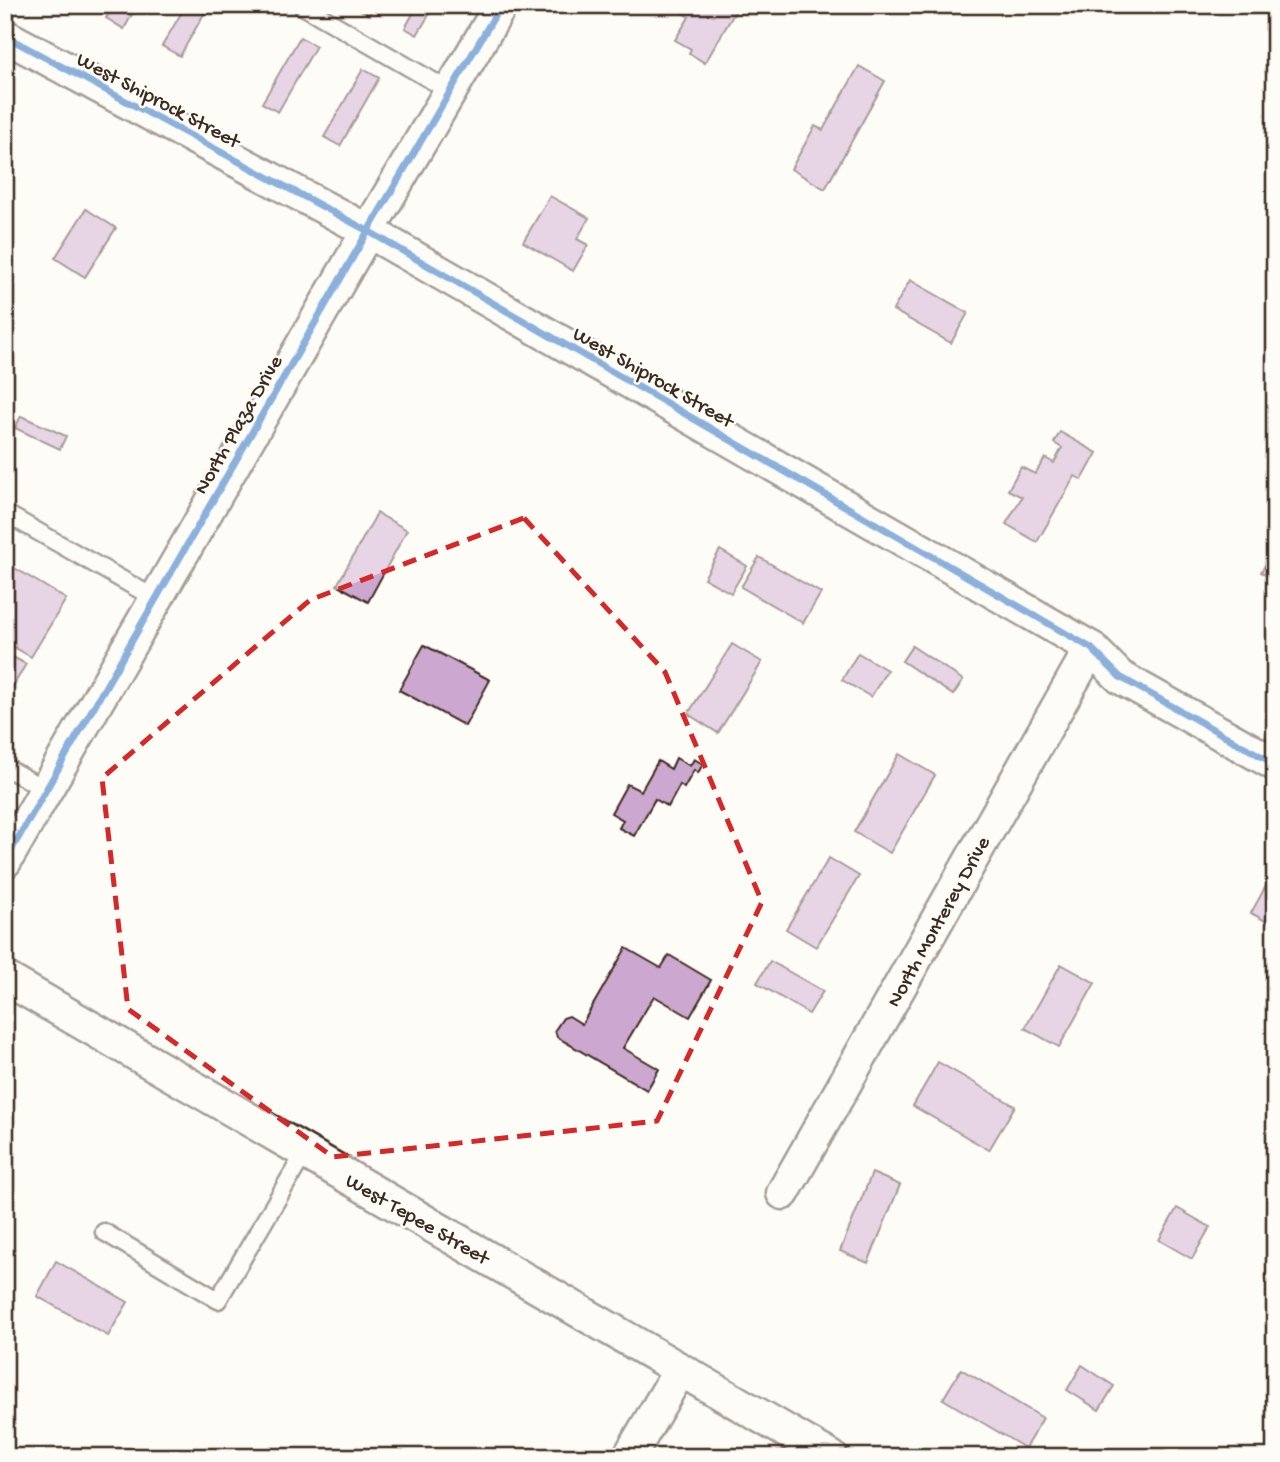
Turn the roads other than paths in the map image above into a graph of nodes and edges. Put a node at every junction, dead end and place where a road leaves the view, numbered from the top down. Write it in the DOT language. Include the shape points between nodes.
graph roads {
  1 [pos="301,5"];
  2 [pos="501,5"];
  3 [pos="5,36"];
  4 [pos="450,91"];
  5 [pos="368,231"];
  6 [pos="5,513"];
  7 [pos="156,599"];
  8 [pos="1091,648"];
  9 [pos="1275,764"];
  10 [pos="5,767"];
  11 [pos="46,790"];
  12 [pos="5,861"];
  13 [pos="5,978"];
  14 [pos="305,1152"];
  15 [pos="783,1194"];
  16 [pos="104,1232"];
  17 [pos="680,1370"];
  18 [pos="629,1457"];
  19 [pos="831,1457"];
  1 -- 4 [label="lane"];
  2 -- 4 [label="street, North Plaza Drive"];
  3 -- 5 [label="street, West Shiprock Street"];
  4 -- 5 [label="street, North Plaza Drive"];
  5 -- 7 [label="street, North Plaza Drive"];
  5 -- 8 [label="street, West Shiprock Street"];
  6 -- 7 [label="lane"];
  7 -- 11 [label="street, North Plaza Drive"];
  8 -- 9 [label="street, West Shiprock Street" via="1120,677"];
  8 -- 15 [label="street, North Monterey Drive"];
  10 -- 11 [label="lane"];
  11 -- 12 [label="street, North Plaza Drive"];
  13 -- 14 [label="street, West Tepee Street"];
  14 -- 16 [label="lane" via="218,1300"];
  14 -- 17 [label="street, West Tepee Street"];
  17 -- 18 [label="street"];
  17 -- 19 [label="street, West Tepee Street"];
}
